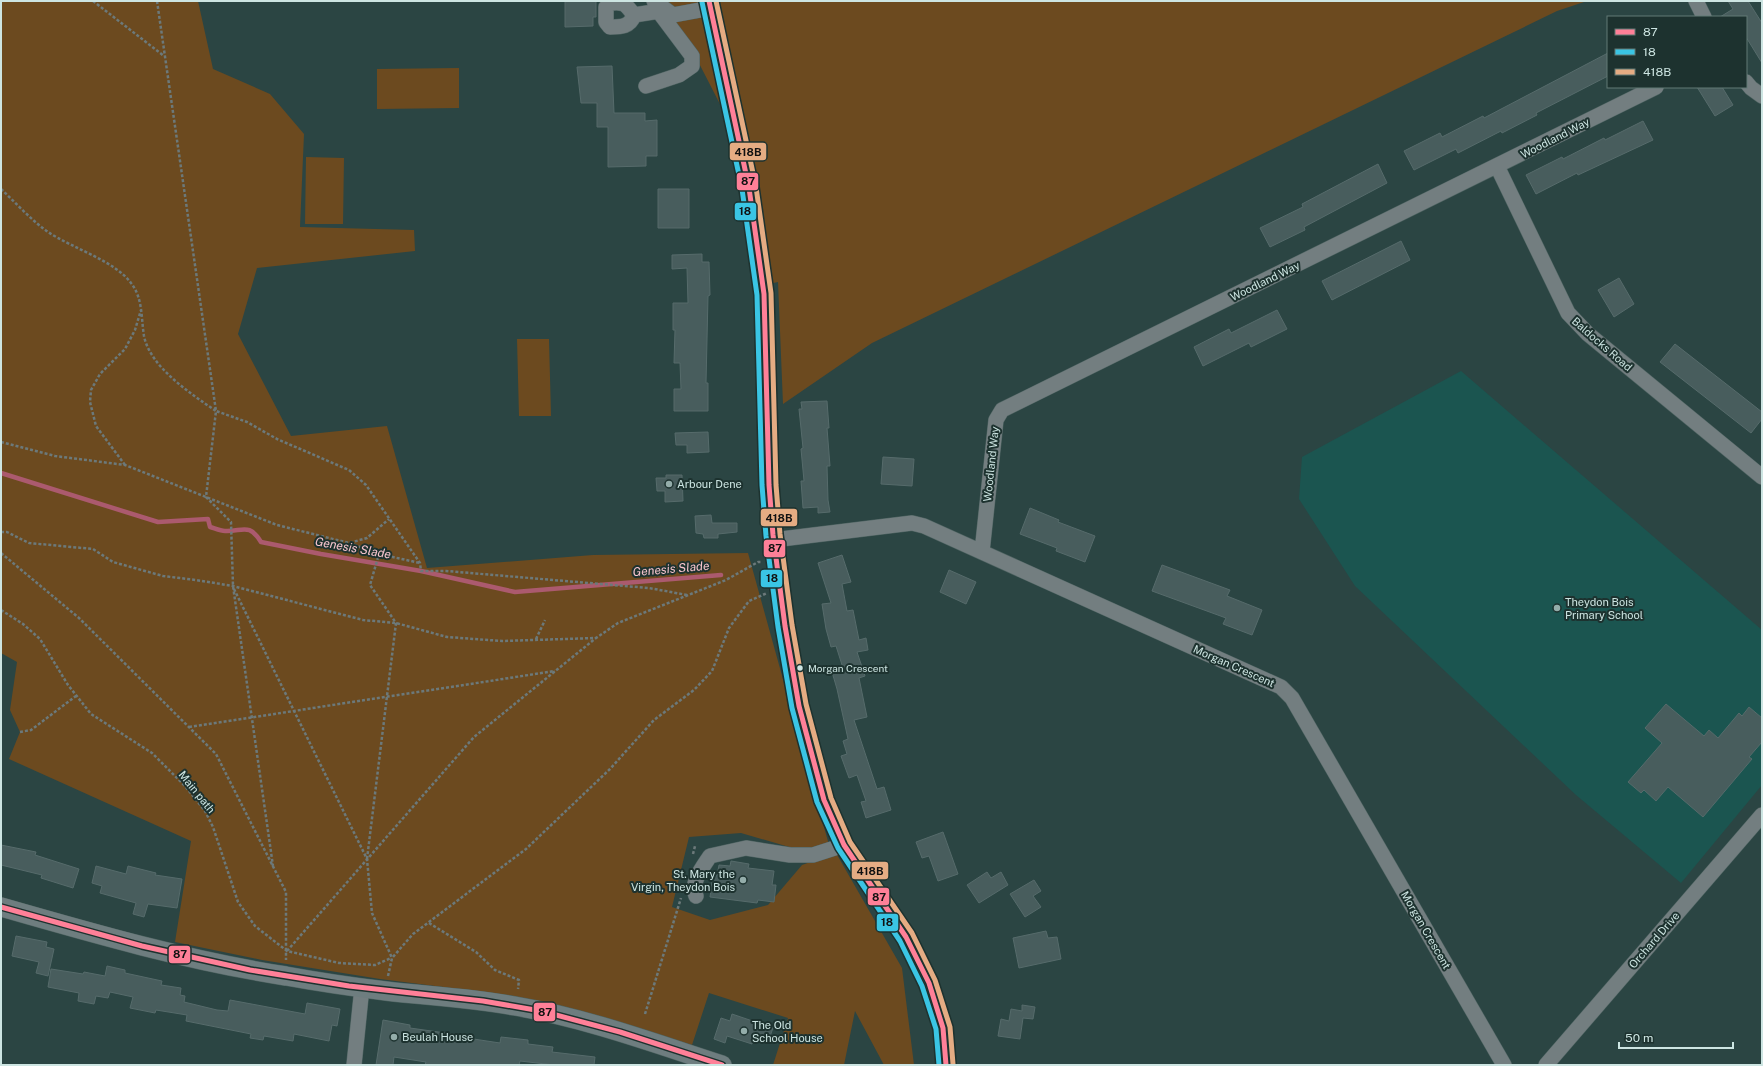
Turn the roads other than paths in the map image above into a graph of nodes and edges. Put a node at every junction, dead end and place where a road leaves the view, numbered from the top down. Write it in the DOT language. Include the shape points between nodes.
graph roads {
  1 [pos="1696,1"];
  2 [pos="710,4"];
  3 [pos="660,8"];
  4 [pos="634,15"];
  5 [pos="1704,16"];
  6 [pos="1747,83"];
  7 [pos="646,86"];
  8 [pos="1654,88"];
  9 [pos="1762,96"];
  10 [pos="1497,166"];
  11 [pos="1761,475"];
  12 [pos="773,540"];
  13 [pos="982,552"];
  14 [pos="1762,815"];
  15 [pos="844,845"];
  16 [pos="689,896"];
  17 [pos="1,907"];
  18 [pos="362,987"];
  19 [pos="354,1065"];
  20 [pos="722,1065"];
  21 [pos="946,1065"];
  22 [pos="1504,1065"];
  23 [pos="1546,1065"];
  1 -- 5 [label="street"];
  2 -- 3 [label="street" via="673,15"];
  2 -- 12 [label="street" via="750,188 764,294"];
  3 -- 4 [label="street"];
  3 -- 7 [label="street" via="692,56 692,66 679,75"];
  6 -- 9 [label="street"];
  8 -- 10 [label="street, Woodland Way"];
  10 -- 11 [label="street, Baldocks Road" via="1568,313 1588,334"];
  10 -- 13 [label="street, Woodland Way" via="1002,410 996,420"];
  12 -- 13 [label="street, Morgan Crescent" via="912,523"];
  12 -- 15 [label="street" via="799,706 824,800"];
  13 -- 22 [label="street, Morgan Crescent" via="1281,687 1292,698"];
  14 -- 23 [label="street, Orchard Drive"];
  15 -- 16 [label="street" via="813,855 790,855 746,848 710,856 695,883 694,892"];
  15 -- 21 [label="street" via="906,938 929,983 943,1028"];
  17 -- 18 [label="main road" via="171,954 285,976"];
  18 -- 19 [label="street"];
  18 -- 20 [label="main road" via="454,996 516,1006 626,1034"];
}
